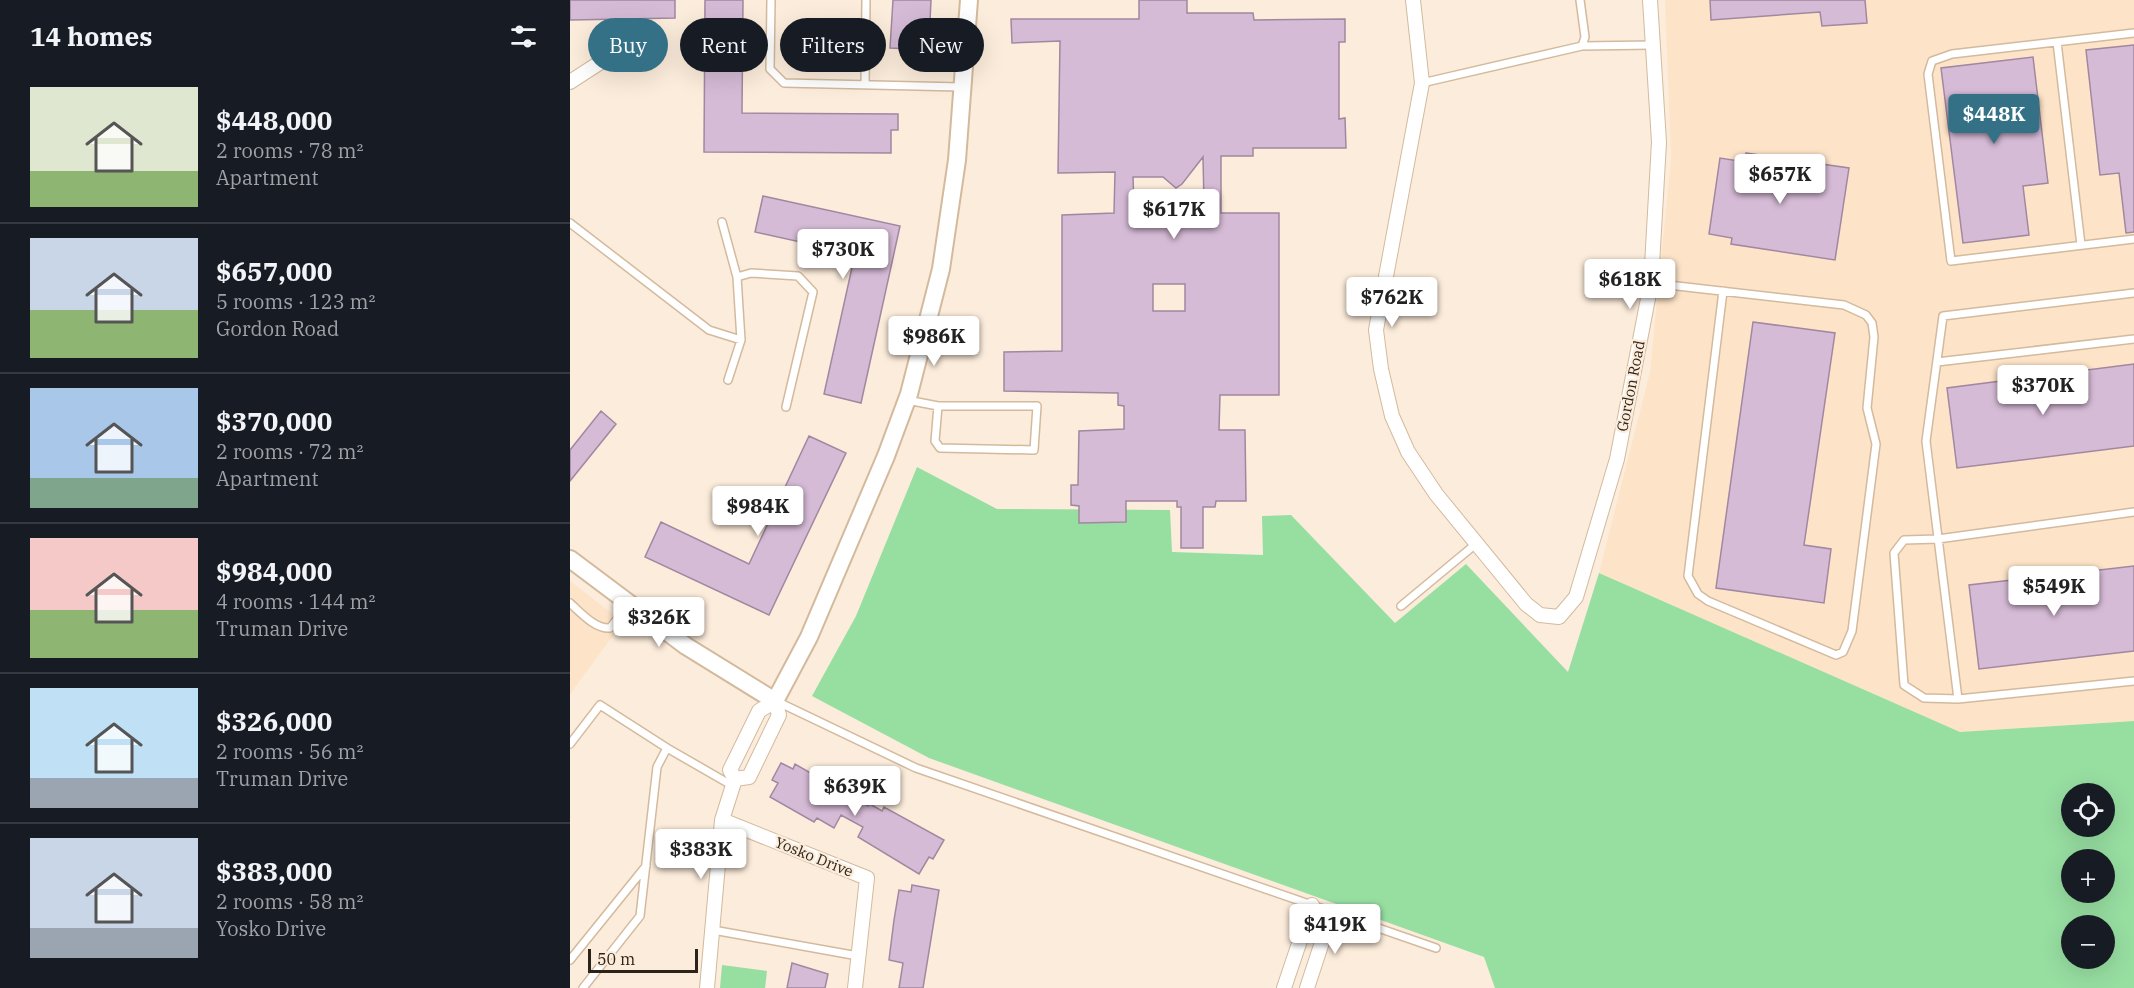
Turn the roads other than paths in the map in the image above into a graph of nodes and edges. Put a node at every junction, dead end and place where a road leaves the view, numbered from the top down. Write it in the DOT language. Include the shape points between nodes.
graph roads {
  1 [pos="771,0"];
  2 [pos="866,0"];
  3 [pos="969,0"];
  4 [pos="1413,0"];
  5 [pos="1580,0"];
  6 [pos="1650,0"];
  7 [pos="2134,33"];
  8 [pos="2057,42"];
  9 [pos="1653,45"];
  10 [pos="1582,46"];
  11 [pos="588,70"];
  12 [pos="570,82"];
  13 [pos="1422,83"];
  14 [pos="865,85"];
  15 [pos="963,87"];
  16 [pos="722,222"];
  17 [pos="570,223"];
  18 [pos="2134,239"];
  19 [pos="2081,244"];
  20 [pos="737,277"];
  21 [pos="1651,283"];
  22 [pos="1723,291"];
  23 [pos="2134,293"];
  24 [pos="2134,339"];
  25 [pos="741,340"];
  26 [pos="1937,362"];
  27 [pos="728,380"];
  28 [pos="907,400"];
  29 [pos="938,406"];
  30 [pos="786,407"];
  31 [pos="2134,512"];
  32 [pos="1938,539"];
  33 [pos="1477,543"];
  34 [pos="571,562"];
  35 [pos="570,603"];
  36 [pos="629,604"];
  37 [pos="1401,606"];
  38 [pos="2134,681"];
  39 [pos="1958,699"];
  40 [pos="775,700"];
  41 [pos="570,744"];
  42 [pos="667,748"];
  43 [pos="734,783"];
  44 [pos="722,820"];
  45 [pos="646,866"];
  46 [pos="1312,905"];
  47 [pos="1332,912"];
  48 [pos="713,930"];
  49 [pos="1436,948"];
  50 [pos="858,956"];
  51 [pos="570,960"];
  52 [pos="583,988"];
  53 [pos="706,988"];
  54 [pos="855,988"];
  55 [pos="1284,988"];
  56 [pos="1307,988"];
  1 -- 14 [label="lane" via="770,69 784,82"];
  2 -- 14 [label="lane"];
  3 -- 15 [label="street"];
  4 -- 13 [label="street"];
  5 -- 10 [label="lane" via="1585,37"];
  6 -- 9 [label="street, Gordon Road"];
  7 -- 8 [label="lane"];
  8 -- 19 [label="lane"];
  8 -- 19 [label="lane" via="1938,58 1930,67 1930,89 1951,261"];
  9 -- 10 [label="lane"];
  9 -- 21 [label="street, Gordon Road" via="1659,142"];
  10 -- 13 [label="lane"];
  11 -- 12 [label="street"];
  13 -- 33 [label="street" via="1376,330 1392,416 1408,452 1436,494"];
  14 -- 15 [label="lane"];
  15 -- 28 [label="street" via="957,160 940,269"];
  16 -- 20 [label="lane"];
  17 -- 25 [label="lane" via="709,330"];
  18 -- 19 [label="lane"];
  20 -- 25 [label="lane"];
  20 -- 30 [label="lane" via="751,273 798,276 813,292"];
  21 -- 22 [label="lane"];
  21 -- 33 [label="street, Gordon Road" via="1617,459 1576,597 1559,617 1540,615 1526,604"];
  22 -- 22 [label="lane" via="1844,305 1866,315 1872,323 1874,357 1867,408 1876,444 1852,631 1844,652 1836,655 1708,601 1698,594 1688,576"];
  23 -- 26 [label="lane" via="1943,316"];
  24 -- 26 [label="lane"];
  25 -- 27 [label="lane"];
  26 -- 32 [label="lane" via="1926,441"];
  28 -- 29 [label="lane"];
  28 -- 40 [label="street" via="809,637"];
  29 -- 29 [label="lane" via="1037,406 1035,450 940,448 935,441"];
  31 -- 32 [label="lane"];
  32 -- 39 [label="lane"];
  32 -- 39 [label="lane" via="1904,540 1894,554 1904,685 1924,698"];
  33 -- 37 [label="lane"];
  34 -- 36 [label="street"];
  35 -- 36 [label="lane" via="605,628 610,628"];
  36 -- 40 [label="street" via="686,646"];
  38 -- 39 [label="lane"];
  40 -- 43 [label="street" via="759,711 734,760 730,770"];
  40 -- 43 [label="street" via="779,715 749,777"];
  40 -- 46 [label="lane" via="916,768"];
  41 -- 42 [label="lane" via="600,705"];
  42 -- 43 [label="lane"];
  42 -- 45 [label="lane" via="657,767"];
  43 -- 44 [label="street"];
  44 -- 48 [label="street"];
  44 -- 50 [label="street, Yosko Drive" via="867,878"];
  45 -- 51 [label="lane"];
  45 -- 52 [label="lane" via="640,916"];
  46 -- 47 [label="lane"];
  46 -- 55 [label="street"];
  47 -- 49 [label="lane"];
  47 -- 56 [label="street"];
  48 -- 50 [label="lane"];
  48 -- 53 [label="street"];
  50 -- 54 [label="street, Yosko Drive"];
}
